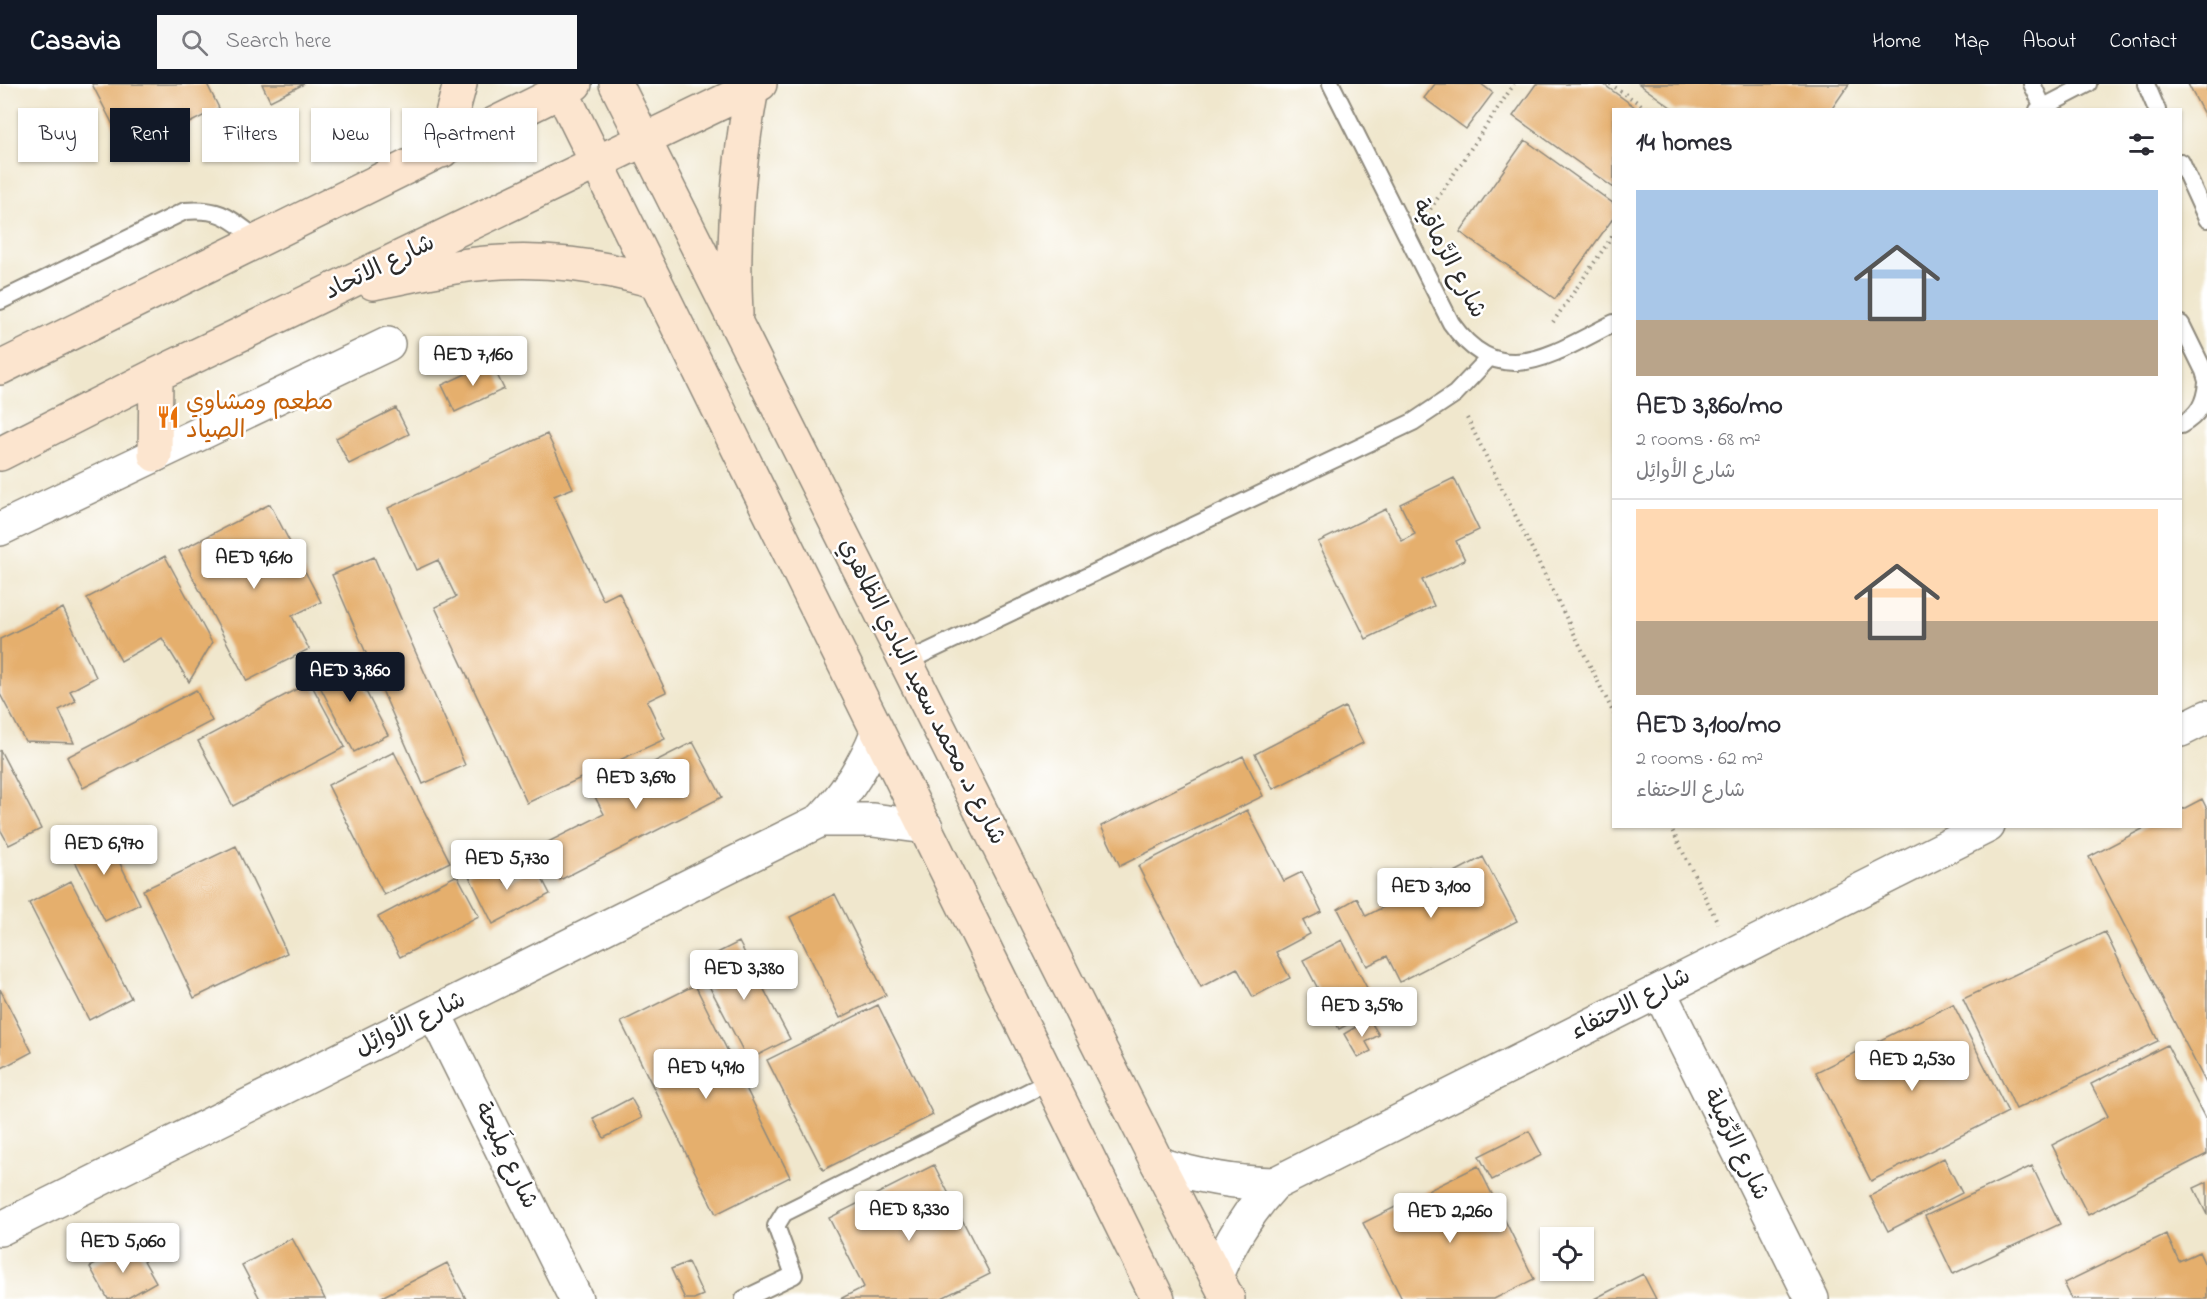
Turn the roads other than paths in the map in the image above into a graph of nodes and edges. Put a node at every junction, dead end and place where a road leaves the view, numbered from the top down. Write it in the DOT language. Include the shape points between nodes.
graph roads {
  1 [pos="460,84"];
  2 [pos="616,84"];
  3 [pos="1331,84"];
  4 [pos="2032,84"];
  5 [pos="2088,84"];
  6 [pos="2146,84"];
  7 [pos="565,86"];
  8 [pos="756,86"];
  9 [pos="2070,102"];
  10 [pos="454,108"];
  11 [pos="523,108"];
  12 [pos="2040,108"];
  13 [pos="2156,108"];
  14 [pos="643,141"];
  15 [pos="419,162"];
  16 [pos="597,163"];
  17 [pos="2182,164"];
  18 [pos="2207,219"];
  19 [pos="259,240"];
  20 [pos="654,281"];
  21 [pos="333,290"];
  22 [pos="0,301"];
  23 [pos="1612,324"];
  24 [pos="736,325"];
  25 [pos="2182,326"];
  26 [pos="388,344"];
  27 [pos="1489,358"];
  28 [pos="0,368"];
  29 [pos="156,375"];
  30 [pos="2207,382"];
  31 [pos="2182,424"];
  32 [pos="0,454"];
  33 [pos="155,455"];
  34 [pos="0,528"];
  35 [pos="906,662"];
  36 [pos="2207,717"];
  37 [pos="2182,730"];
  38 [pos="877,733"];
  39 [pos="821,820"];
  40 [pos="926,827"];
  41 [pos="1984,828"];
  42 [pos="1659,991"];
  43 [pos="434,1013"];
  44 [pos="1050,1081"];
  45 [pos="1158,1164"];
  46 [pos="1274,1184"];
  47 [pos="0,1229"];
  48 [pos="1222,1288"];
  49 [pos="576,1299"];
  50 [pos="744,1299"];
  51 [pos="1158,1299"];
  52 [pos="1812,1299"];
  1 -- 10 [label="street"];
  2 -- 14 [label="street, شارع د. محمد سعيد البادي الظاهري"];
  3 -- 27 [label="lane, شارع الرَّماقية" via="1451,323 1461,338"];
  4 -- 12 [label="lane"];
  5 -- 9 [label="lane"];
  6 -- 13 [label="lane"];
  7 -- 11 [label="street"];
  7 -- 16 [label="street"];
  8 -- 14 [label="street, شارع الاتحاد"];
  8 -- 24 [label="street" via="737,182"];
  9 -- 12 [label="lane"];
  14 -- 16 [label="street, شارع الاتحاد"];
  14 -- 24 [label="street, شارع د. محمد سعيد البادي الظاهري"];
  15 -- 19 [label="street"];
  16 -- 20 [label="street"];
  16 -- 21 [label="street, شارع الاتحاد"];
  17 -- 18 [label="lane"];
  19 -- 22 [label="lane" via="228,217 215,212 184,211"];
  19 -- 28 [label="street"];
  20 -- 21 [label="street" via="601,267 515,261 483,263"];
  20 -- 38 [label="street"];
  21 -- 29 [label="street, شارع الاتحاد"];
  23 -- 27 [label="lane, شارع الرَّماقية" via="1542,359 1524,363"];
  24 -- 35 [label="street, شارع د. محمد سعيد البادي الظاهري"];
  25 -- 30 [label="lane"];
  26 -- 33 [label="street"];
  27 -- 35 [label="lane" via="1455,393 1413,422"];
  29 -- 32 [label="street, شارع الاتحاد"];
  29 -- 33 [label="street"];
  30 -- 31 [label="lane" via="2203,404 2191,420"];
  33 -- 34 [label="street"];
  35 -- 45 [label="street, شارع د. محمد سعيد البادي الظاهري"];
  36 -- 37 [label="street"];
  38 -- 39 [label="street, شارع الأوائِل" via="854,781"];
  38 -- 40 [label="street"];
  39 -- 40 [label="street, شارع الأوائِل" via="873,820"];
  39 -- 43 [label="street, شارع الأوائِل"];
  40 -- 44 [label="street"];
  41 -- 42 [label="street, شارع الاحتفاء"];
  42 -- 46 [label="street, شارع الاحتفاء"];
  42 -- 52 [label="street, شارع الرِّمَيلة"];
  43 -- 47 [label="street, شارع الأوائِل"];
  43 -- 49 [label="street, شارع مِلَيحة"];
  44 -- 50 [label="lane" via="784,1214 776,1226 794,1275"];
  44 -- 51 [label="street"];
  45 -- 46 [label="street, شارع الاحتفاء" via="1215,1179"];
  45 -- 48 [label="street, شارع د. محمد سعيد البادي الظاهري"];
  46 -- 48 [label="street, شارع الاحتفاء" via="1234,1236"];
}
